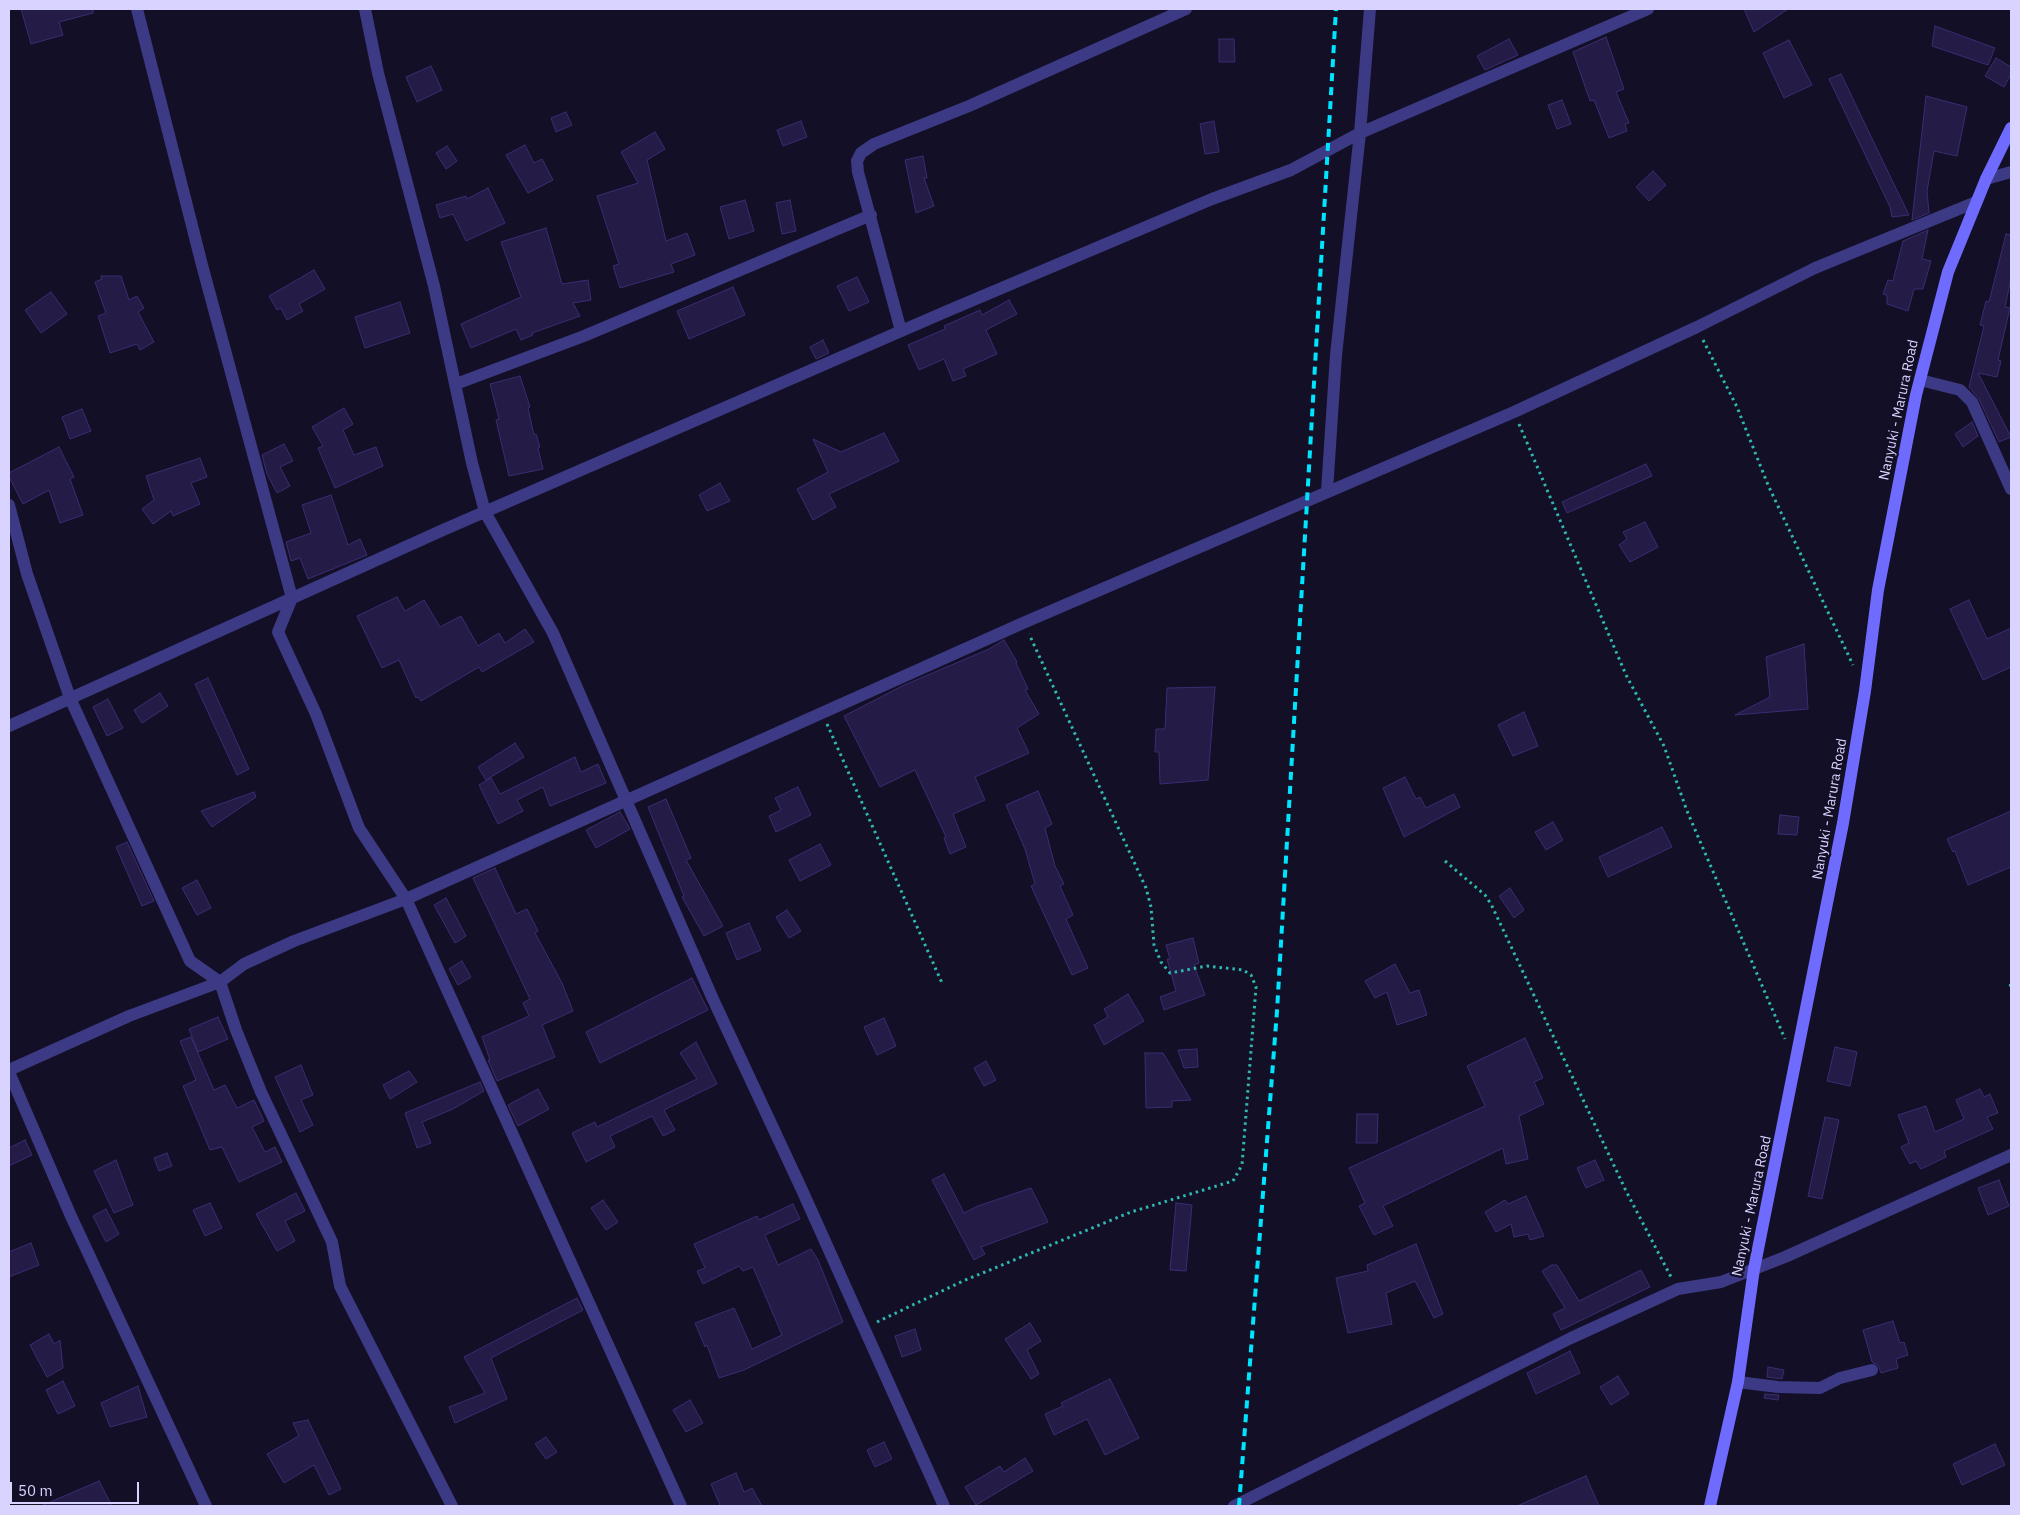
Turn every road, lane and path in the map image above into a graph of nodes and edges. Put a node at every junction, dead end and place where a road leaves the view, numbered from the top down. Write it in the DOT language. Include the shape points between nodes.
graph roads {
  1 [pos="137,9"];
  2 [pos="365,9"];
  3 [pos="1186,9"];
  4 [pos="1370,9"];
  5 [pos="1648,9"];
  6 [pos="2011,128"];
  7 [pos="1360,134"];
  8 [pos="2011,172"];
  9 [pos="1986,178"];
  10 [pos="1976,202"];
  11 [pos="871,215"];
  12 [pos="1697,327"];
  13 [pos="901,331"];
  14 [pos="1920,380"];
  15 [pos="456,384"];
  16 [pos="1514,412"];
  17 [pos="2011,488"];
  18 [pos="1326,492"];
  19 [pos="9,504"];
  20 [pos="486,512"];
  21 [pos="292,598"];
  22 [pos="1024,622"];
  23 [pos="1865,691"];
  24 [pos="70,698"];
  25 [pos="822,712"];
  26 [pos="9,726"];
  27 [pos="628,801"];
  28 [pos="1445,861"];
  29 [pos="406,899"];
  30 [pos="220,982"];
  31 [pos="942,983"];
  32 [pos="1796,1065"];
  33 [pos="9,1071"];
  34 [pos="2011,1155"];
  35 [pos="1754,1269"];
  36 [pos="1678,1289"];
  37 [pos="865,1328"];
  38 [pos="1872,1370"];
  39 [pos="1738,1382"];
  40 [pos="206,1506"];
  41 [pos="452,1506"];
  42 [pos="681,1506"];
  43 [pos="944,1506"];
  44 [pos="1234,1506"];
  45 [pos="1710,1506"];
  1 -- 21 [label="street"];
  2 -- 15 [label="street"];
  3 -- 11 [label="street" via="969,106 874,144 861,153 857,161"];
  4 -- 7 [label="street"];
  5 -- 7 [label="street"];
  6 -- 9 [label="street, Nanyuki - Marura Road"];
  7 -- 13 [label="street" via="1291,170 1212,199"];
  7 -- 18 [label="street" via="1336,355"];
  8 -- 9 [label="street"];
  9 -- 10 [label="street, Nanyuki - Marura Road"];
  10 -- 12 [label="street" via="1815,268"];
  10 -- 14 [label="street, Nanyuki - Marura Road" via="1948,272"];
  11 -- 13 [label="street"];
  11 -- 15 [label="street" via="584,336"];
  12 -- 16 [label="street"];
  12 -- 23 [label="path" via="1737,407 1768,485"];
  13 -- 20 [label="street"];
  14 -- 17 [label="street" via="1960,390 1972,402"];
  14 -- 23 [label="street, Nanyuki - Marura Road" via="1878,590"];
  15 -- 20 [label="street"];
  16 -- 18 [label="street"];
  16 -- 32 [label="path" via="1626,675 1664,746 1687,812"];
  18 -- 22 [label="street"];
  19 -- 24 [label="street" via="27,574"];
  20 -- 21 [label="street"];
  20 -- 27 [label="street" via="553,633"];
  21 -- 24 [label="street"];
  21 -- 29 [label="street" via="278,632 316,714 359,828"];
  22 -- 25 [label="street"];
  22 -- 37 [label="path" via="1146,888 1154,945 1161,962 1170,973 1206,966 1243,970 1251,975 1256,987 1242,1166 1233,1181 1131,1212 963,1281"];
  23 -- 32 [label="street, Nanyuki - Marura Road"];
  24 -- 26 [label="street"];
  24 -- 30 [label="street" via="190,961"];
  25 -- 27 [label="street"];
  25 -- 31 [label="path"];
  27 -- 29 [label="street"];
  27 -- 37 [label="street" via="712,997"];
  28 -- 36 [label="path" via="1491,904 1626,1191"];
  29 -- 30 [label="street" via="294,941 244,964"];
  29 -- 42 [label="street"];
  30 -- 33 [label="street" via="129,1016"];
  30 -- 41 [label="street" via="261,1092 332,1242 340,1286"];
  32 -- 35 [label="street, Nanyuki - Marura Road"];
  33 -- 40 [label="street" via="70,1214"];
  34 -- 35 [label="street"];
  35 -- 36 [label="street" via="1721,1282"];
  35 -- 39 [label="street, Nanyuki - Marura Road"];
  36 -- 44 [label="street" via="1571,1338"];
  37 -- 43 [label="street"];
  38 -- 39 [label="street" via="1840,1378 1820,1388"];
  39 -- 45 [label="street, Nanyuki - Marura Road"];
}
